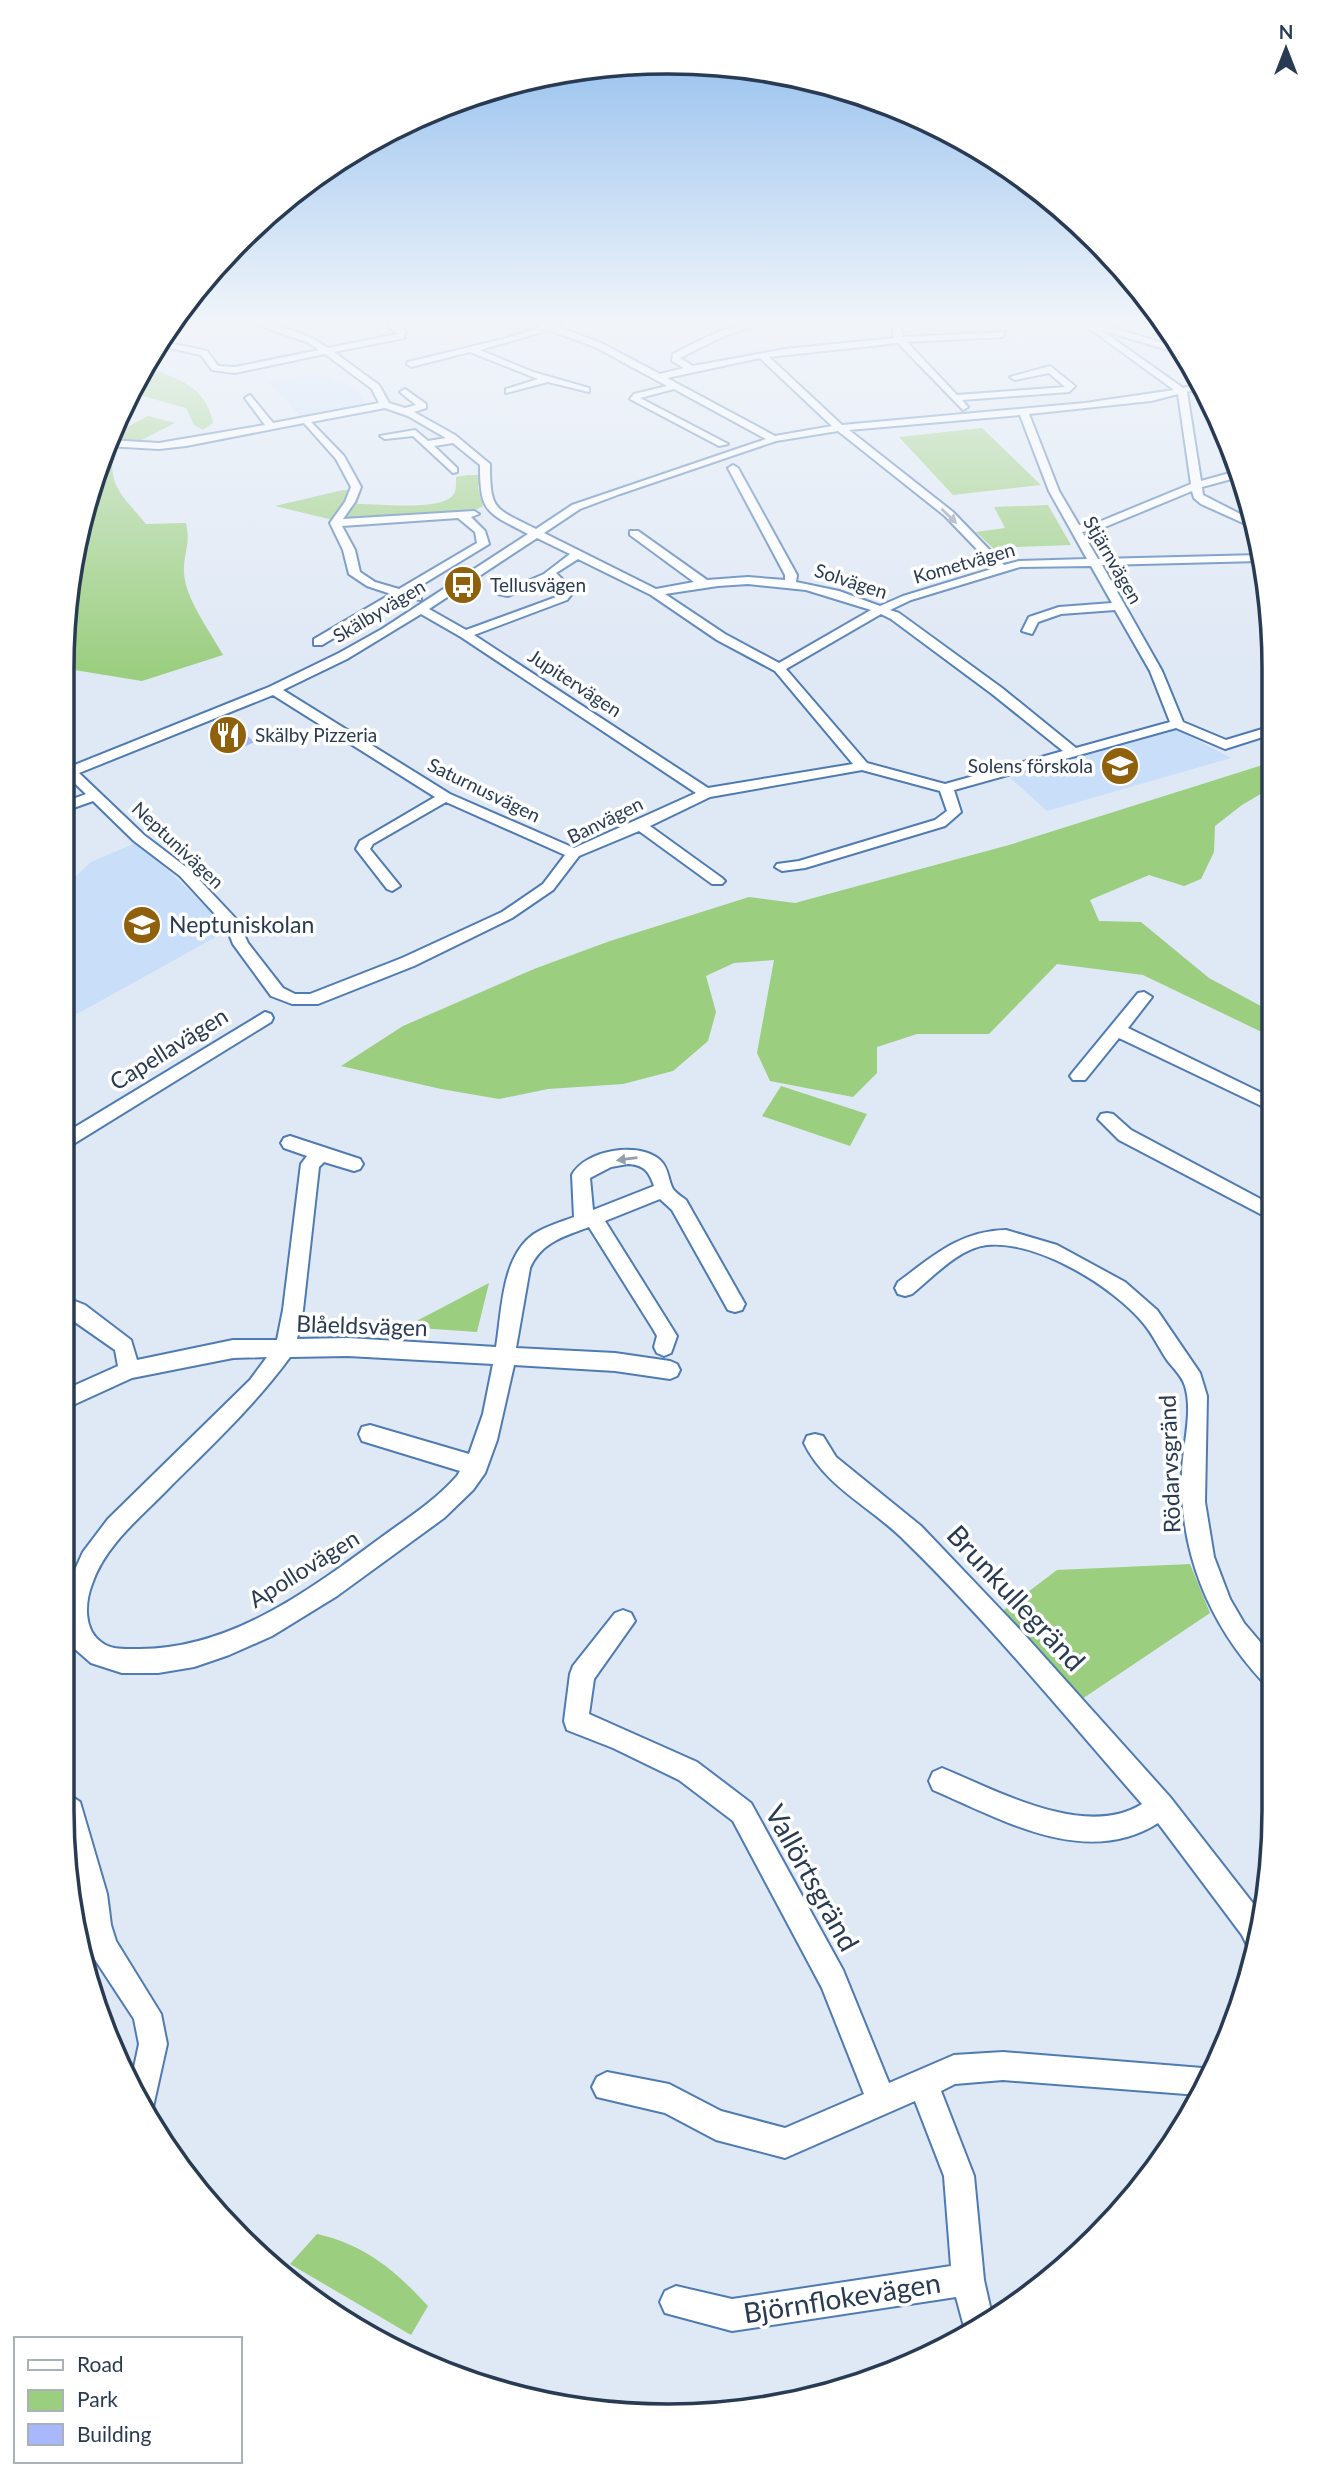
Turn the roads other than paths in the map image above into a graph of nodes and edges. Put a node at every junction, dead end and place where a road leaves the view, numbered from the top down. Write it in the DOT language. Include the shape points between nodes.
graph roads {
  1 [pos="205,440"];
  2 [pos="236,440"];
  3 [pos="323,440"];
  4 [pos="422,440"];
  5 [pos="453,440"];
  6 [pos="714,440"];
  7 [pos="772,440"];
  8 [pos="855,440"];
  9 [pos="1033,440"];
  10 [pos="1189,440"];
  11 [pos="118,444"];
  12 [pos="426,444"];
  13 [pos="723,444"];
  14 [pos="175,454"];
  15 [pos="733,468"];
  16 [pos="453,470"];
  17 [pos="1230,476"];
  18 [pos="1195,486"];
  19 [pos="494,512"];
  20 [pos="461,515"];
  21 [pos="1242,520"];
  22 [pos="335,523"];
  23 [pos="1075,529"];
  24 [pos="534,532"];
  25 [pos="634,533"];
  26 [pos="578,554"];
  27 [pos="1251,558"];
  28 [pos="1094,561"];
  29 [pos="1002,569"];
  30 [pos="549,576"];
  31 [pos="703,583"];
  32 [pos="790,583"];
  33 [pos="655,593"];
  34 [pos="401,594"];
  35 [pos="504,594"];
  36 [pos="419,604"];
  37 [pos="1119,606"];
  38 [pos="880,610"];
  39 [pos="1028,631"];
  40 [pos="465,634"];
  41 [pos="318,642"];
  42 [pos="779,668"];
  43 [pos="274,690"];
  44 [pos="1177,723"];
  45 [pos="1262,734"];
  46 [pos="1074,752"];
  47 [pos="862,766"];
  48 [pos="74,767"];
  49 [pos="74,777"];
  50 [pos="945,788"];
  51 [pos="706,793"];
  52 [pos="97,795"];
  53 [pos="445,797"];
  54 [pos="74,804"];
  55 [pos="640,825"];
  56 [pos="574,853"];
  57 [pos="782,867"];
  58 [pos="717,881"];
  59 [pos="392,886"];
  60 [pos="1144,997"];
  61 [pos="312,1000"];
  62 [pos="265,1018"];
  63 [pos="1117,1030"];
  64 [pos="1079,1076"];
  65 [pos="1262,1100"];
  66 [pos="1107,1119"];
  67 [pos="74,1137"];
  68 [pos="290,1143"];
  69 [pos="321,1154"];
  70 [pos="354,1164"];
  71 [pos="663,1190"];
  72 [pos="1262,1208"];
  73 [pos="589,1220"];
  74 [pos="905,1288"];
  75 [pos="735,1304"];
  76 [pos="74,1309"];
  77 [pos="664,1347"];
  78 [pos="285,1348"];
  79 [pos="505,1356"];
  80 [pos="129,1370"];
  81 [pos="670,1370"];
  82 [pos="74,1395"];
  83 [pos="370,1434"];
  84 [pos="815,1443"];
  85 [pos="477,1466"];
  86 [pos="623,1620"];
  87 [pos="1262,1664"];
  88 [pos="942,1781"];
  89 [pos="1161,1806"];
  90 [pos="74,1819"];
  91 [pos="1250,1923"];
  92 [pos="89,1929"];
  93 [pos="1196,2080"];
  94 [pos="923,2083"];
  95 [pos="607,2087"];
  96 [pos="145,2091"];
  97 [pos="881,2100"];
  98 [pos="968,2280"];
  99 [pos="676,2302"];
  100 [pos="976,2316"];
  1 -- 11 [label="street" via="159,446"];
  2 -- 14 [label="street"];
  3 -- 22 [label="street" via="340,458 356,487"];
  4 -- 12 [label="street"];
  5 -- 12 [label="street"];
  5 -- 19 [label="street" via="485,464 485,496"];
  6 -- 13 [label="street"];
  7 -- 24 [label="street, Skälbyvägen" via="576,507"];
  8 -- 29 [label="street, one-way" via="948,514"];
  9 -- 23 [label="street, Stjärnvägen"];
  10 -- 18 [label="street"];
  12 -- 16 [label="street"];
  15 -- 32 [label="street" via="791,575"];
  17 -- 18 [label="street"];
  18 -- 21 [label="street" via="1205,502"];
  18 -- 23 [label="street" via="1096,527"];
  19 -- 20 [label="street"];
  19 -- 24 [label="street"];
  20 -- 22 [label="street"];
  20 -- 34 [label="street" via="483,535 483,544"];
  22 -- 34 [label="street, Jupitervägen" via="359,578"];
  23 -- 28 [label="street, Stjärnvägen"];
  24 -- 26 [label="street"];
  24 -- 36 [label="street, Skälbyvägen"];
  25 -- 31 [label="street"];
  26 -- 30 [label="street" via="551,570"];
  26 -- 33 [label="street"];
  27 -- 28 [label="street, Kometvägen"];
  28 -- 29 [label="street, Kometvägen" via="1019,564"];
  28 -- 37 [label="street, Stjärnvägen"];
  29 -- 38 [label="street, Kometvägen"];
  30 -- 35 [label="street"];
  30 -- 40 [label="street" via="568,591 564,598"];
  31 -- 32 [label="street, Solvägen"];
  31 -- 33 [label="street, Solvägen"];
  32 -- 38 [label="street, Solvägen"];
  33 -- 42 [label="street"];
  34 -- 36 [label="street, Jupitervägen"];
  34 -- 41 [label="street"];
  36 -- 40 [label="street, Jupitervägen"];
  36 -- 43 [label="street, Skälbyvägen" via="343,656"];
  37 -- 39 [label="street" via="1059,611 1033,620"];
  37 -- 44 [label="street, Stjärnvägen" via="1157,671"];
  38 -- 42 [label="street, Kometvägen"];
  38 -- 46 [label="street, Solvägen" via="895,616"];
  40 -- 51 [label="street, Jupitervägen"];
  42 -- 47 [label="street"];
  43 -- 48 [label="street, Skälbyvägen"];
  43 -- 53 [label="street, Saturnusvägen"];
  44 -- 45 [label="street" via="1225,745"];
  44 -- 46 [label="street"];
  46 -- 50 [label="street"];
  47 -- 50 [label="street, Banvägen"];
  47 -- 51 [label="street, Banvägen"];
  49 -- 52 [label="street, Neptunivägen"];
  50 -- 57 [label="street" via="954,812 940,824"];
  51 -- 55 [label="street, Banvägen"];
  52 -- 54 [label="street"];
  52 -- 61 [label="street, Neptunivägen" via="139,838 185,873 233,924 241,944 277,992"];
  53 -- 56 [label="street, Saturnusvägen"];
  53 -- 59 [label="street" via="368,841 363,849"];
  55 -- 56 [label="street, Banvägen"];
  55 -- 58 [label="street"];
  56 -- 61 [label="street, Banvägen" via="548,887 507,915"];
  60 -- 63 [label="street"];
  62 -- 67 [label="street, Capellavägen"];
  63 -- 64 [label="street"];
  63 -- 65 [label="street"];
  66 -- 72 [label="street" via="1125,1135"];
  68 -- 69 [label="street"];
  69 -- 70 [label="street"];
  69 -- 78 [label="street, Apollovägen" via="310,1164"];
  71 -- 73 [label="street, Apollovägen"];
  71 -- 73 [label="street, one-way" via="657,1168 645,1159 632,1156 589,1166 581,1175"];
  71 -- 75 [label="street" via="679,1205"];
  73 -- 77 [label="street" via="660,1322 667,1336"];
  73 -- 79 [label="street, Apollovägen" via="544,1237 526,1255 516,1285"];
  74 -- 87 [label="street, Rödarvsgränd" via="965,1244 1009,1236 1076,1262 1149,1315 1196,1386 1196,1537 1216,1599 1248,1651"];
  76 -- 80 [label="street" via="124,1346"];
  78 -- 79 [label="street, Blåeldsvägen"];
  78 -- 80 [label="street, Blåeldsvägen" via="233,1349"];
  78 -- 85 [label="street, Apollovägen" via="257,1386 100,1545 82,1580 74,1614 79,1633 94,1654 146,1664 210,1650 278,1620 453,1498"];
  79 -- 81 [label="street, Blåeldsvägen"];
  79 -- 85 [label="street, Apollovägen"];
  80 -- 82 [label="street, Blåeldsvägen"];
  83 -- 85 [label="street"];
  84 -- 89 [label="street, Brunkullegränd" via="828,1464 913,1533"];
  86 -- 97 [label="street, Vallörtsgränd" via="582,1674 576,1721 688,1771 742,1812 833,1980"];
  88 -- 89 [label="street" via="1052,1825 1096,1829 1138,1821"];
  89 -- 91 [label="street, Brunkullegränd"];
  90 -- 92 [label="street" via="94,1894"];
  92 -- 96 [label="street" via="147,2014 153,2044"];
  93 -- 94 [label="street" via="1003,2066 954,2070"];
  94 -- 97 [label="street"];
  94 -- 98 [label="street, Björnflokevägen" via="959,2176"];
  95 -- 97 [label="street" via="668,2099 716,2125 785,2143"];
  98 -- 99 [label="street, Björnflokevägen" via="732,2315"];
  98 -- 100 [label="street, Björnflokevägen"];
}
